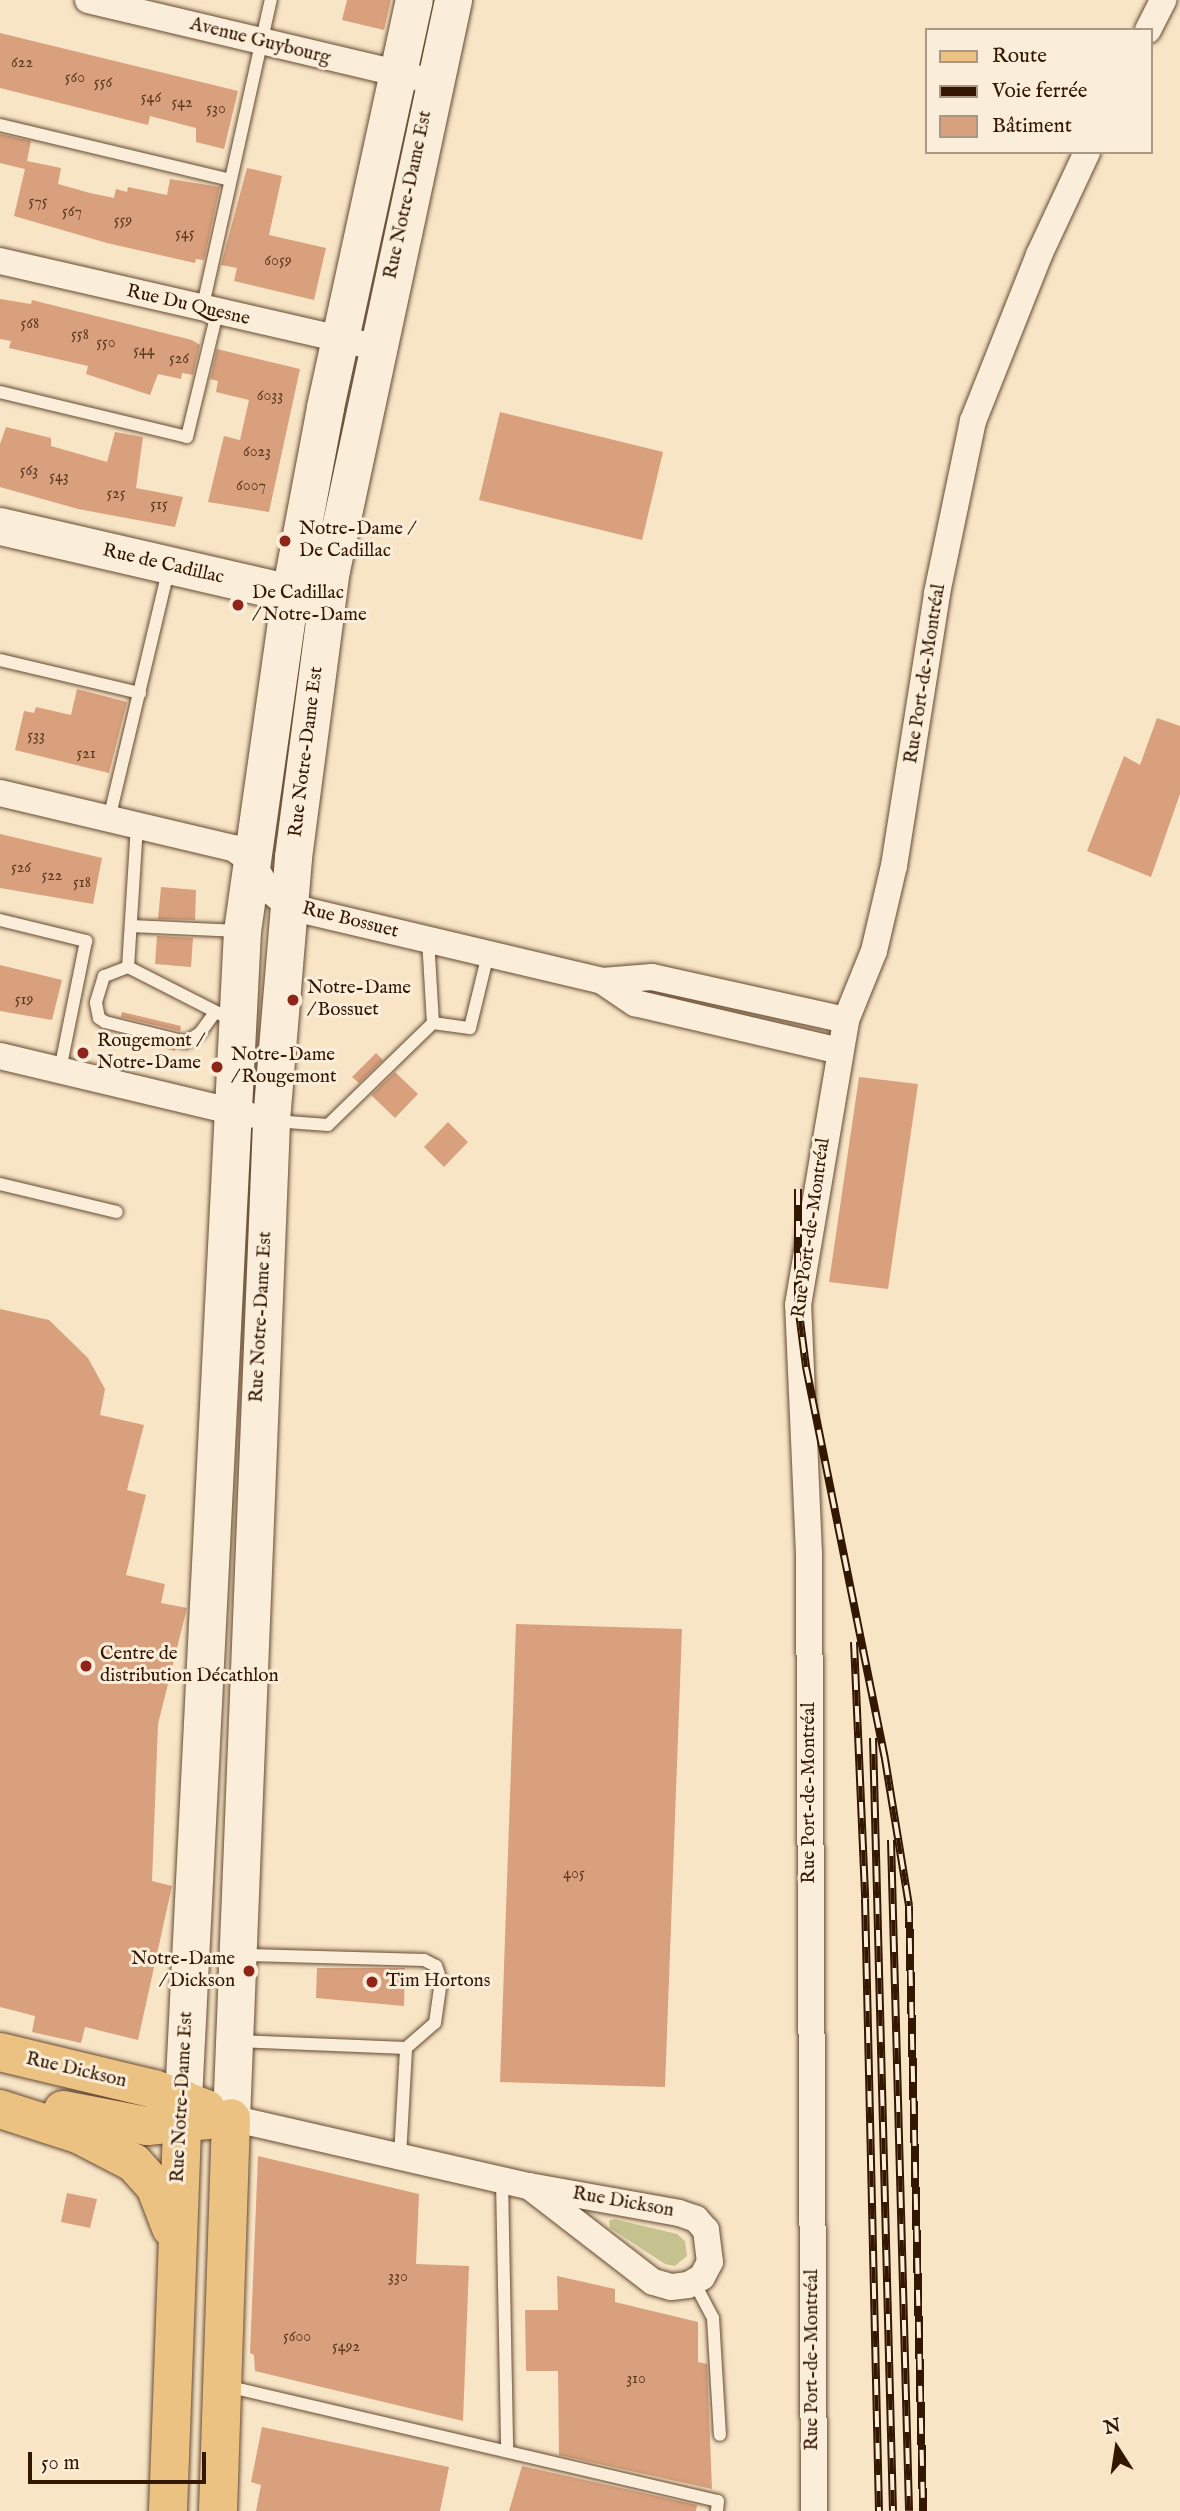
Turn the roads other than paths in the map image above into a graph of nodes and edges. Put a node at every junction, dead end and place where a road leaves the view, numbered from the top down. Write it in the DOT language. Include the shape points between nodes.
graph roads {
  1 [pos="88,0"];
  2 [pos="271,0"];
  3 [pos="414,0"];
  4 [pos="453,0"];
  5 [pos="1163,0"];
  6 [pos="1149,28"];
  7 [pos="261,42"];
  8 [pos="396,73"];
  9 [pos="433,82"];
  10 [pos="0,125"];
  11 [pos="1086,154"];
  12 [pos="230,180"];
  13 [pos="0,261"];
  14 [pos="210,312"];
  15 [pos="340,340"];
  16 [pos="376,347"];
  17 [pos="0,392"];
  18 [pos="0,526"];
  19 [pos="169,566"];
  20 [pos="290,593"];
  21 [pos="327,601"];
  22 [pos="0,660"];
  23 [pos="140,693"];
  24 [pos="0,793"];
  25 [pos="109,818"];
  26 [pos="137,825"];
  27 [pos="250,860"];
  28 [pos="290,907"];
  29 [pos="0,920"];
  30 [pos="131,926"];
  31 [pos="242,931"];
  32 [pos="428,940"];
  33 [pos="488,954"];
  34 [pos="128,967"];
  35 [pos="603,981"];
  36 [pos="225,1017"];
  37 [pos="846,1020"];
  38 [pos="433,1023"];
  39 [pos="840,1051"];
  40 [pos="0,1056"];
  41 [pos="60,1070"];
  42 [pos="230,1111"];
  43 [pos="271,1120"];
  44 [pos="0,1184"];
  45 [pos="117,1212"];
  46 [pos="215,1515"];
  47 [pos="253,1517"];
  48 [pos="236,1955"];
  49 [pos="234,2041"];
  50 [pos="406,2048"];
  51 [pos="0,2052"];
  52 [pos="0,2099"];
  53 [pos="0,2109"];
  54 [pos="182,2111"];
  55 [pos="231,2118"];
  56 [pos="400,2157"];
  57 [pos="502,2180"];
  58 [pos="529,2186"];
  59 [pos="174,2240"];
  60 [pos="694,2282"];
  61 [pos="222,2386"];
  62 [pos="720,2435"];
  63 [pos="507,2451"];
  64 [pos="168,2511"];
  65 [pos="218,2511"];
  66 [pos="717,2511"];
  67 [pos="814,2511"];
  1 -- 7 [label="street, Avenue Guybourg"];
  2 -- 7 [label="lane"];
  3 -- 8 [label="main road, Rue Notre-Dame Est"];
  4 -- 9 [label="main road, Rue Notre-Dame Est"];
  5 -- 6 [label="street"];
  7 -- 8 [label="street, Avenue Guybourg"];
  7 -- 12 [label="lane"];
  8 -- 9 [label="street, Avenue Guybourg"];
  8 -- 15 [label="main road, Rue Notre-Dame Est"];
  9 -- 16 [label="main road, Rue Notre-Dame Est"];
  10 -- 12 [label="lane"];
  11 -- 37 [label="street, Rue Port-de-Montréal" via="1039,255 973,421 937,593 894,866 874,951"];
  12 -- 14 [label="lane"];
  13 -- 14 [label="street, Rue Du Quesne"];
  14 -- 15 [label="street, Rue Du Quesne"];
  14 -- 17 [label="lane" via="187,437"];
  15 -- 16 [label="street, Rue Du Quesne"];
  15 -- 20 [label="main road, Rue Notre-Dame Est"];
  16 -- 21 [label="main road, Rue Notre-Dame Est"];
  18 -- 19 [label="main road, Rue de Cadillac"];
  19 -- 20 [label="main road, Rue de Cadillac"];
  19 -- 23 [label="lane"];
  20 -- 21 [label="main road, Rue de Cadillac"];
  20 -- 27 [label="main road, Rue Notre-Dame Est"];
  21 -- 28 [label="main road, Rue Notre-Dame Est"];
  22 -- 23 [label="lane"];
  23 -- 25 [label="lane"];
  24 -- 25 [label="street"];
  25 -- 26 [label="street"];
  26 -- 27 [label="street" via="219,843"];
  26 -- 30 [label="lane"];
  27 -- 28 [label="street, Rue Bossuet" via="268,890"];
  27 -- 31 [label="main road, Rue Notre-Dame Est"];
  28 -- 32 [label="street, Rue Bossuet"];
  28 -- 43 [label="main road, Rue Notre-Dame Est"];
  29 -- 41 [label="lane" via="86,941"];
  30 -- 31 [label="lane"];
  30 -- 34 [label="lane"];
  31 -- 36 [label="main road, Rue Notre-Dame Est"];
  32 -- 33 [label="street, Rue Bossuet"];
  32 -- 38 [label="lane"];
  33 -- 35 [label="street, Rue Bossuet"];
  33 -- 38 [label="lane" via="470,1028"];
  34 -- 36 [label="lane"];
  34 -- 36 [label="lane" via="104,976 96,1003 99,1018 105,1022 186,1042"];
  35 -- 37 [label="street, Rue Bossuet" via="652,977"];
  35 -- 39 [label="street, Rue Bossuet" via="635,1003"];
  36 -- 42 [label="main road, Rue Notre-Dame Est"];
  37 -- 39 [label="street, Rue Port-de-Montréal"];
  38 -- 43 [label="lane" via="328,1125"];
  39 -- 67 [label="street, Rue Port-de-Montréal" via="798,1305 809,1554"];
  40 -- 41 [label="street"];
  41 -- 42 [label="street"];
  42 -- 43 [label="street"];
  42 -- 46 [label="main road, Rue Notre-Dame Est"];
  43 -- 47 [label="main road, Rue Notre-Dame Est"];
  44 -- 45 [label="lane"];
  46 -- 47 [label="main road"];
  46 -- 54 [label="main road, Rue Notre-Dame Est"];
  47 -- 48 [label="main road, Rue Notre-Dame Est"];
  48 -- 49 [label="main road, Rue Notre-Dame Est"];
  48 -- 50 [label="lane" via="431,1962 440,1973 439,2015 429,2031"];
  49 -- 50 [label="lane"];
  49 -- 55 [label="main road, Rue Notre-Dame Est"];
  50 -- 56 [label="lane"];
  51 -- 54 [label="main road, Rue Dickson"];
  52 -- 54 [label="main road, Rue Dickson" via="147,2126"];
  53 -- 59 [label="main road" via="78,2134 134,2163 148,2175 163,2200"];
  54 -- 55 [label="main road, Rue Dickson"];
  54 -- 59 [label="main road, Rue Notre-Dame Est"];
  55 -- 56 [label="street, Rue Dickson"];
  55 -- 61 [label="main road, Rue Notre-Dame Est"];
  56 -- 57 [label="street, Rue Dickson"];
  57 -- 58 [label="street, Rue Dickson"];
  57 -- 63 [label="lane"];
  58 -- 60 [label="street, Rue Dickson" via="635,2271 671,2287"];
  58 -- 60 [label="street, Rue Dickson" via="696,2219 706,2230 710,2262"];
  59 -- 64 [label="main road, Rue Notre-Dame Est"];
  60 -- 62 [label="lane" via="713,2318"];
  61 -- 63 [label="lane"];
  61 -- 65 [label="main road, Rue Notre-Dame Est"];
  63 -- 66 [label="lane" via="718,2501"];
}
